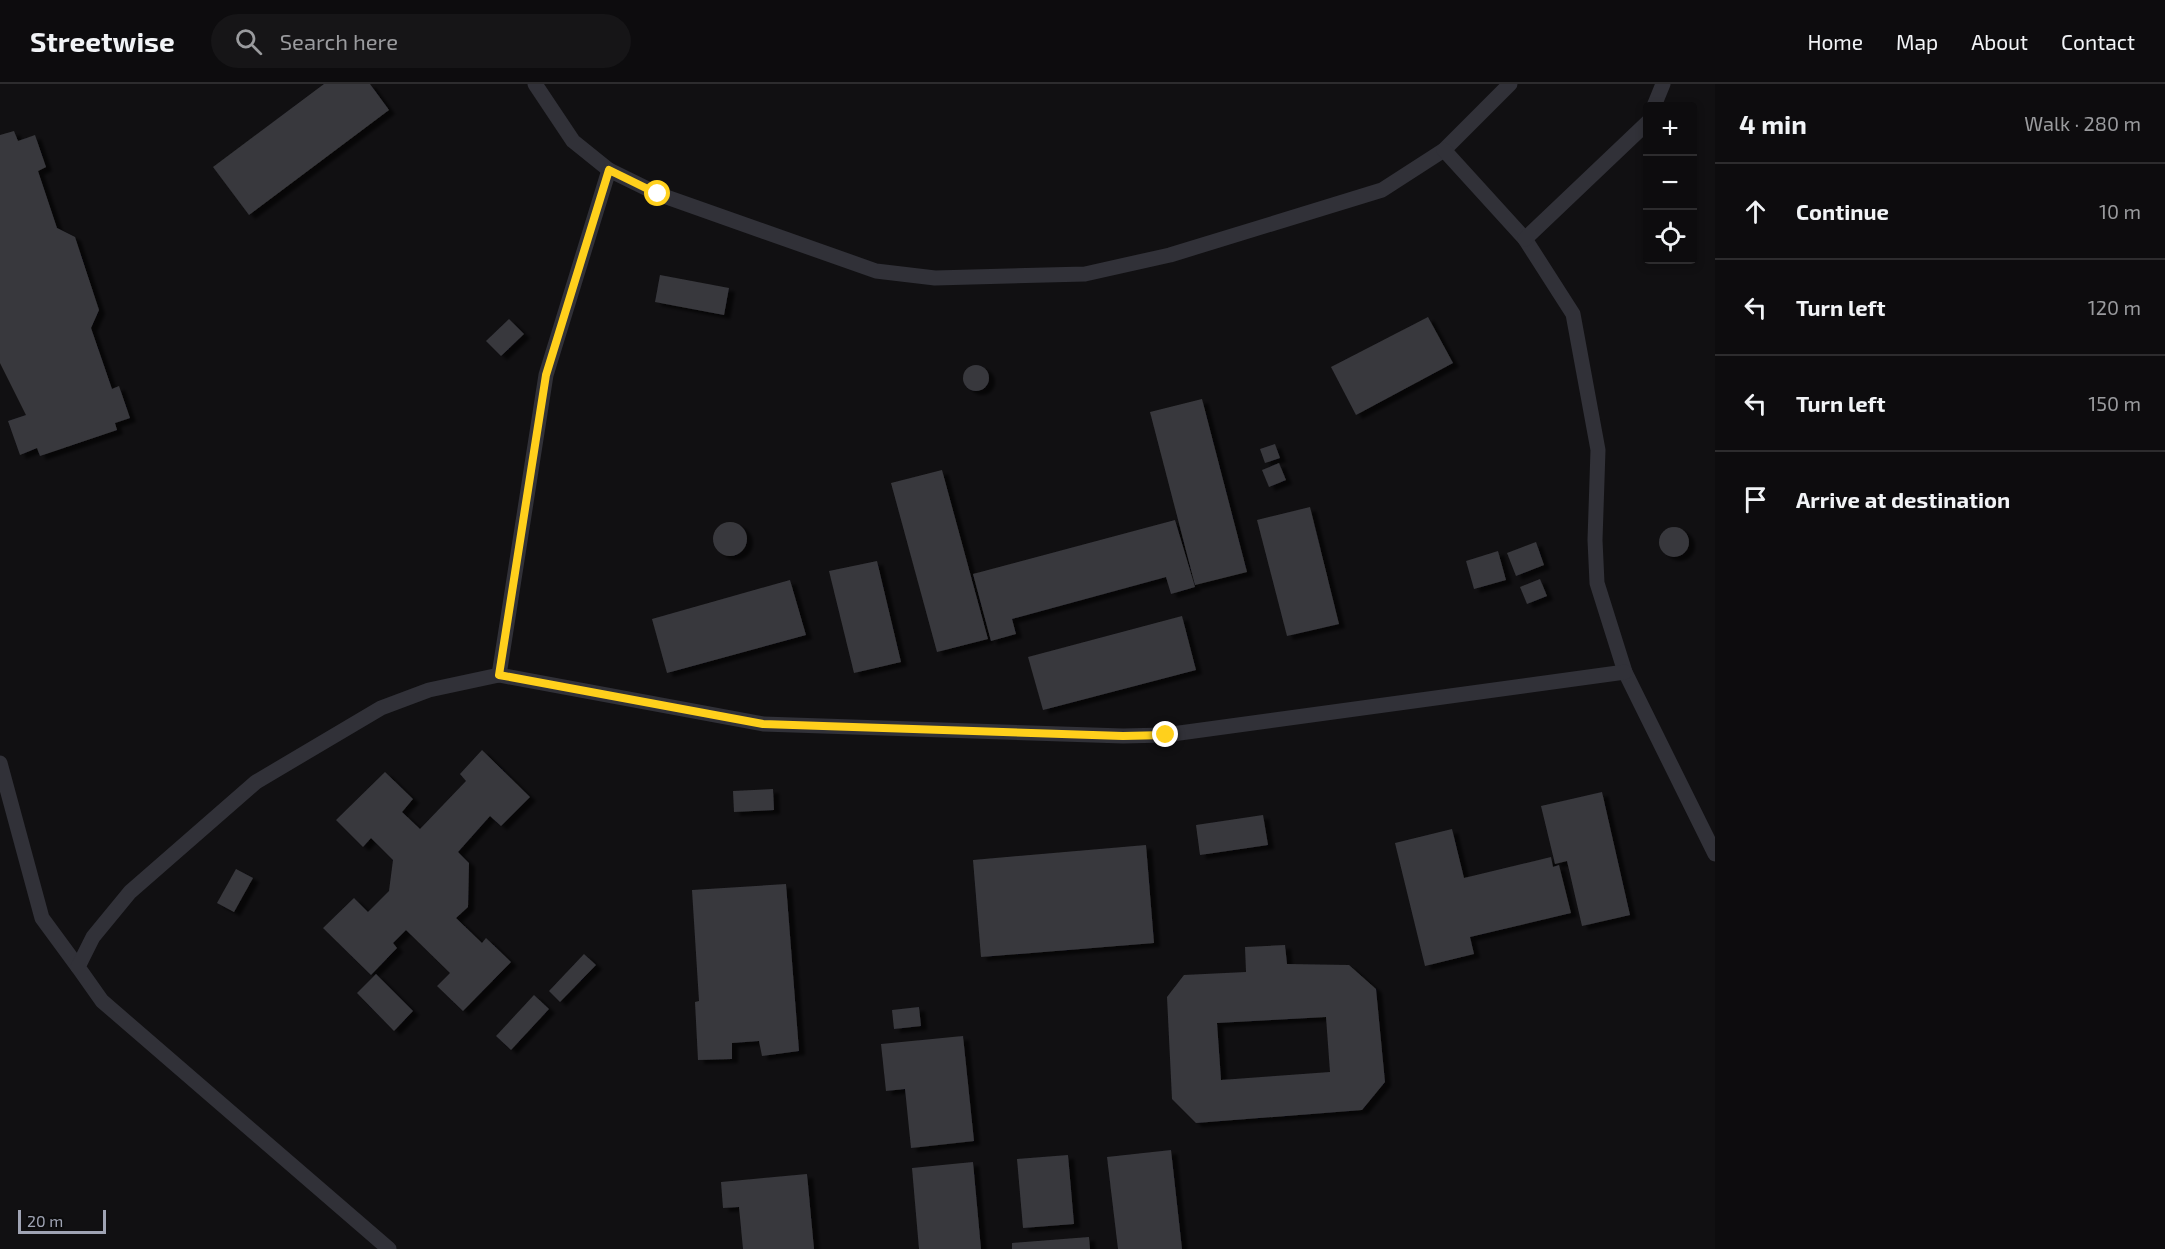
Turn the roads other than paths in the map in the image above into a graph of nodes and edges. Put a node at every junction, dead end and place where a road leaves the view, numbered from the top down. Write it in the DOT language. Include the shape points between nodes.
graph roads {
  1 [pos="535,84"];
  2 [pos="1510,84"];
  3 [pos="1663,84"];
  4 [pos="1656,102"];
  5 [pos="1643,126"];
  6 [pos="1444,150"];
  7 [pos="609,170"];
  8 [pos="1525,239"];
  9 [pos="1625,672"];
  10 [pos="499,675"];
  11 [pos="0,763"];
  12 [pos="1715,854"];
  13 [pos="78,968"];
  14 [pos="389,1249"];
  1 -- 7 [label="lane" via="573,141"];
  2 -- 6 [label="lane"];
  3 -- 4 [label="lane"];
  5 -- 8 [label="lane"];
  6 -- 7 [label="lane" via="1382,190 1170,255 1085,274 993,277 935,278 876,271 658,194"];
  6 -- 8 [label="lane"];
  7 -- 10 [label="lane" via="546,375"];
  8 -- 9 [label="lane" via="1572,314 1598,450 1598,583"];
  9 -- 10 [label="lane" via="1166,735 1123,736 763,724"];
  9 -- 12 [label="lane"];
  10 -- 13 [label="lane" via="429,690 381,708 256,782 130,892 93,937"];
  11 -- 13 [label="lane" via="42,918"];
  13 -- 14 [label="lane" via="102,1001"];
}
